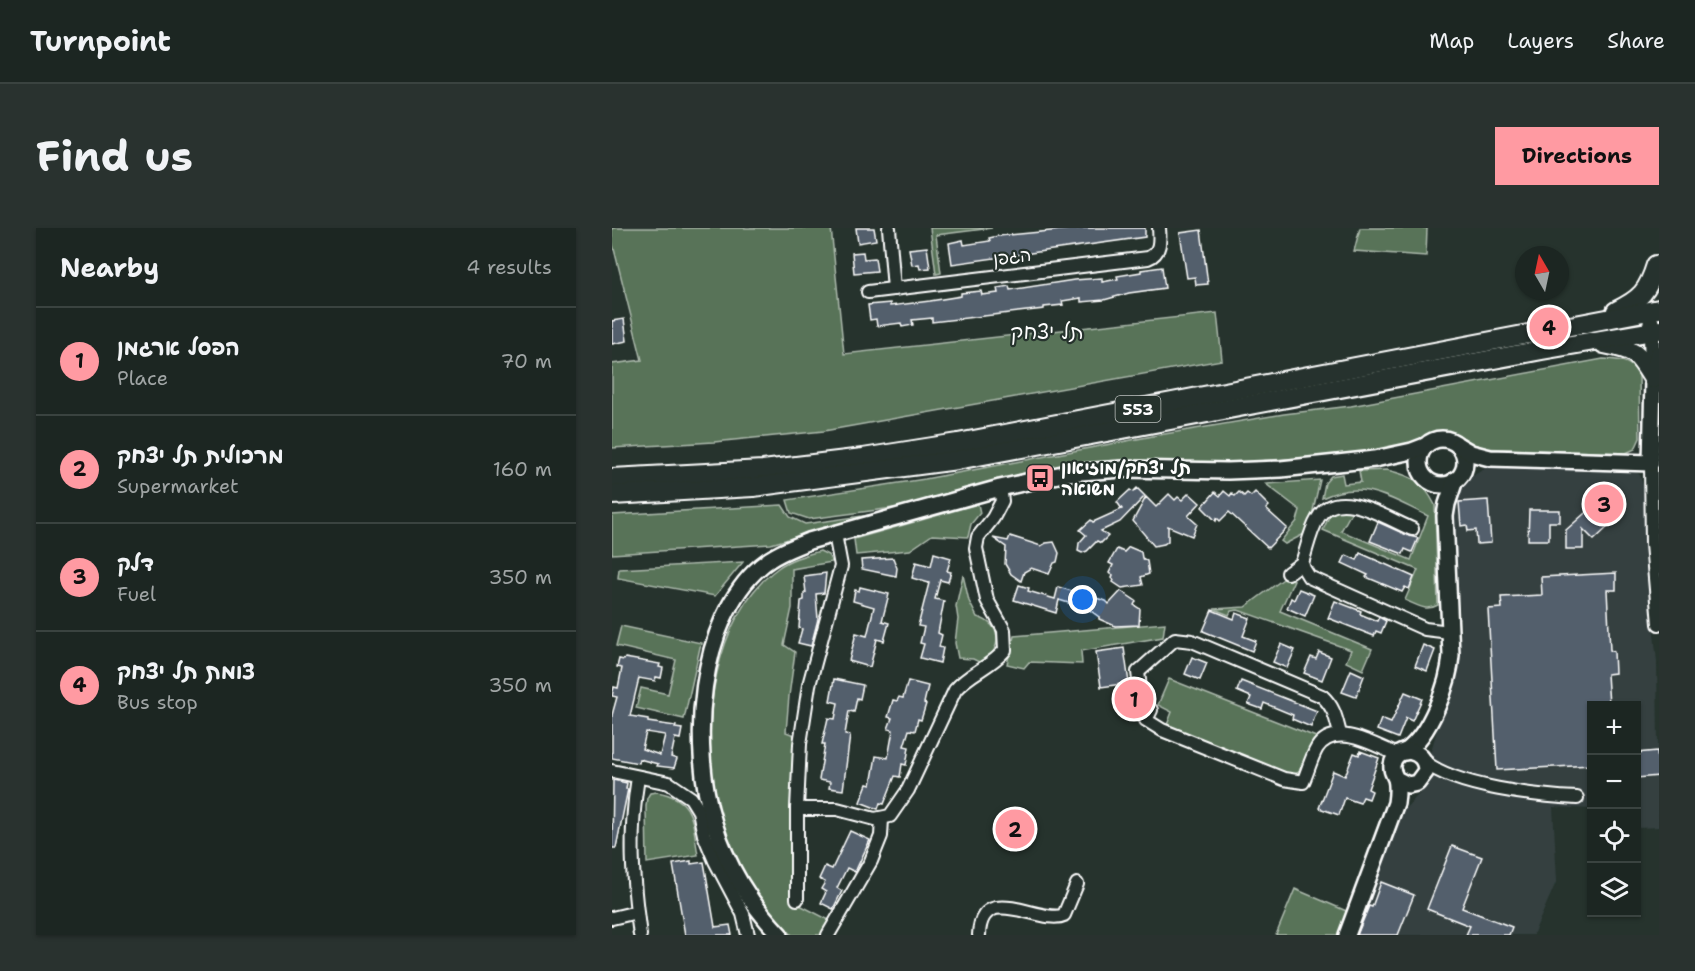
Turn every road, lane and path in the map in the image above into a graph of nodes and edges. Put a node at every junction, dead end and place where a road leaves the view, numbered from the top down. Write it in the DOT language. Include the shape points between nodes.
graph roads {
  1 [pos="889,228"];
  2 [pos="1159,228"];
  3 [pos="1659,276"];
  4 [pos="894,289"];
  5 [pos="868,292"];
  6 [pos="1655,310"];
  7 [pos="1598,321"];
  8 [pos="1655,331"];
  9 [pos="1593,342"];
  10 [pos="1659,355"];
  11 [pos="1653,379"];
  12 [pos="1425,446"];
  13 [pos="1459,446"];
  14 [pos="1490,458"];
  15 [pos="1375,459"];
  16 [pos="1651,463"];
  17 [pos="1458,477"];
  18 [pos="612,478"];
  19 [pos="1428,479"];
  20 [pos="999,488"];
  21 [pos="612,495"];
  22 [pos="1445,516"];
  23 [pos="1412,530"];
  24 [pos="835,534"];
  25 [pos="1302,562"];
  26 [pos="1288,573"];
  27 [pos="1659,624"];
  28 [pos="1450,632"];
  29 [pos="1424,732"];
  30 [pos="1340,735"];
  31 [pos="1402,753"];
  32 [pos="1424,760"];
  33 [pos="612,771"];
  34 [pos="638,777"];
  35 [pos="1455,777"];
  36 [pos="1396,779"];
  37 [pos="1416,784"];
  38 [pos="1577,798"];
  39 [pos="797,809"];
  40 [pos="1394,810"];
  41 [pos="882,819"];
  42 [pos="1077,885"];
  43 [pos="797,899"];
  44 [pos="637,912"];
  45 [pos="612,918"];
  46 [pos="640,935"];
  47 [pos="748,935"];
  48 [pos="780,935"];
  49 [pos="828,935"];
  50 [pos="979,935"];
  51 [pos="1347,935"];
  1 -- 4 [label="street"];
  2 -- 4 [label="street, הגפן" via="1160,243 1154,256 1148,258"];
  3 -- 7 [label="main road" via="1656,265 1641,297"];
  4 -- 5 [label="street, הגפן"];
  6 -- 7 [label="main road, 553"];
  6 -- 8 [label="street"];
  7 -- 18 [label="main road, 553" via="946,445 763,470"];
  8 -- 9 [label="main road, 553"];
  8 -- 11 [label="street"];
  9 -- 11 [label="main road" via="1629,349 1641,358"];
  9 -- 21 [label="main road, 553" via="957,460 753,487"];
  10 -- 11 [label="main road"];
  11 -- 16 [label="street"];
  12 -- 13 [label="street" via="1446,439"];
  12 -- 15 [label="street"];
  12 -- 19 [label="street" via="1419,466"];
  13 -- 14 [label="street"];
  13 -- 17 [label="street" via="1465,460"];
  14 -- 16 [label="street"];
  14 -- 17 [label="street"];
  15 -- 19 [label="street" via="1404,465"];
  15 -- 20 [label="street" via="1254,470 1095,470"];
  16 -- 27 [label="street" via="1652,544"];
  17 -- 19 [label="street" via="1446,484"];
  17 -- 22 [label="street"];
  19 -- 22 [label="street" via="1441,499"];
  20 -- 24 [label="street"];
  20 -- 41 [label="street" via="1002,501 978,537 976,548 987,600 1004,630 1005,650 955,690 908,790 890,816"];
  22 -- 28 [label="street"];
  23 -- 25 [label="street" via="1355,504 1334,505 1318,517"];
  24 -- 39 [label="street" via="841,566 809,685 800,744"];
  24 -- 48 [label="street" via="782,552 749,578 724,620 704,685 701,756 714,823 743,886"];
  25 -- 26 [label="street"];
  25 -- 28 [label="street" via="1309,577 1425,629"];
  28 -- 29 [label="street" via="1450,669"];
  29 -- 31 [label="street" via="1414,746"];
  29 -- 32 [label="street"];
  30 -- 30 [label="street" via="1332,736 1316,749 1303,782 1284,780 1146,720 1151,710 1142,704 1138,672 1175,639 1192,641 1322,696 1333,708"];
  30 -- 31 [label="street"];
  31 -- 32 [label="street" via="1413,752"];
  31 -- 36 [label="street" via="1392,766"];
  32 -- 35 [label="street" via="1441,773"];
  32 -- 37 [label="street" via="1424,776"];
  33 -- 34 [label="street"];
  34 -- 44 [label="street" via="631,834"];
  34 -- 47 [label="street" via="676,786 696,804 709,848 743,914"];
  35 -- 37 [label="street"];
  35 -- 38 [label="street" via="1524,794"];
  36 -- 37 [label="street" via="1403,784"];
  36 -- 40 [label="street"];
  37 -- 40 [label="street"];
  39 -- 41 [label="street" via="837,809"];
  39 -- 43 [label="street"];
  40 -- 51 [label="street"];
  41 -- 49 [label="street" via="872,861"];
  42 -- 50 [label="street" via="1064,915 996,909 982,920"];
  44 -- 45 [label="street"];
  44 -- 46 [label="street"];
}
